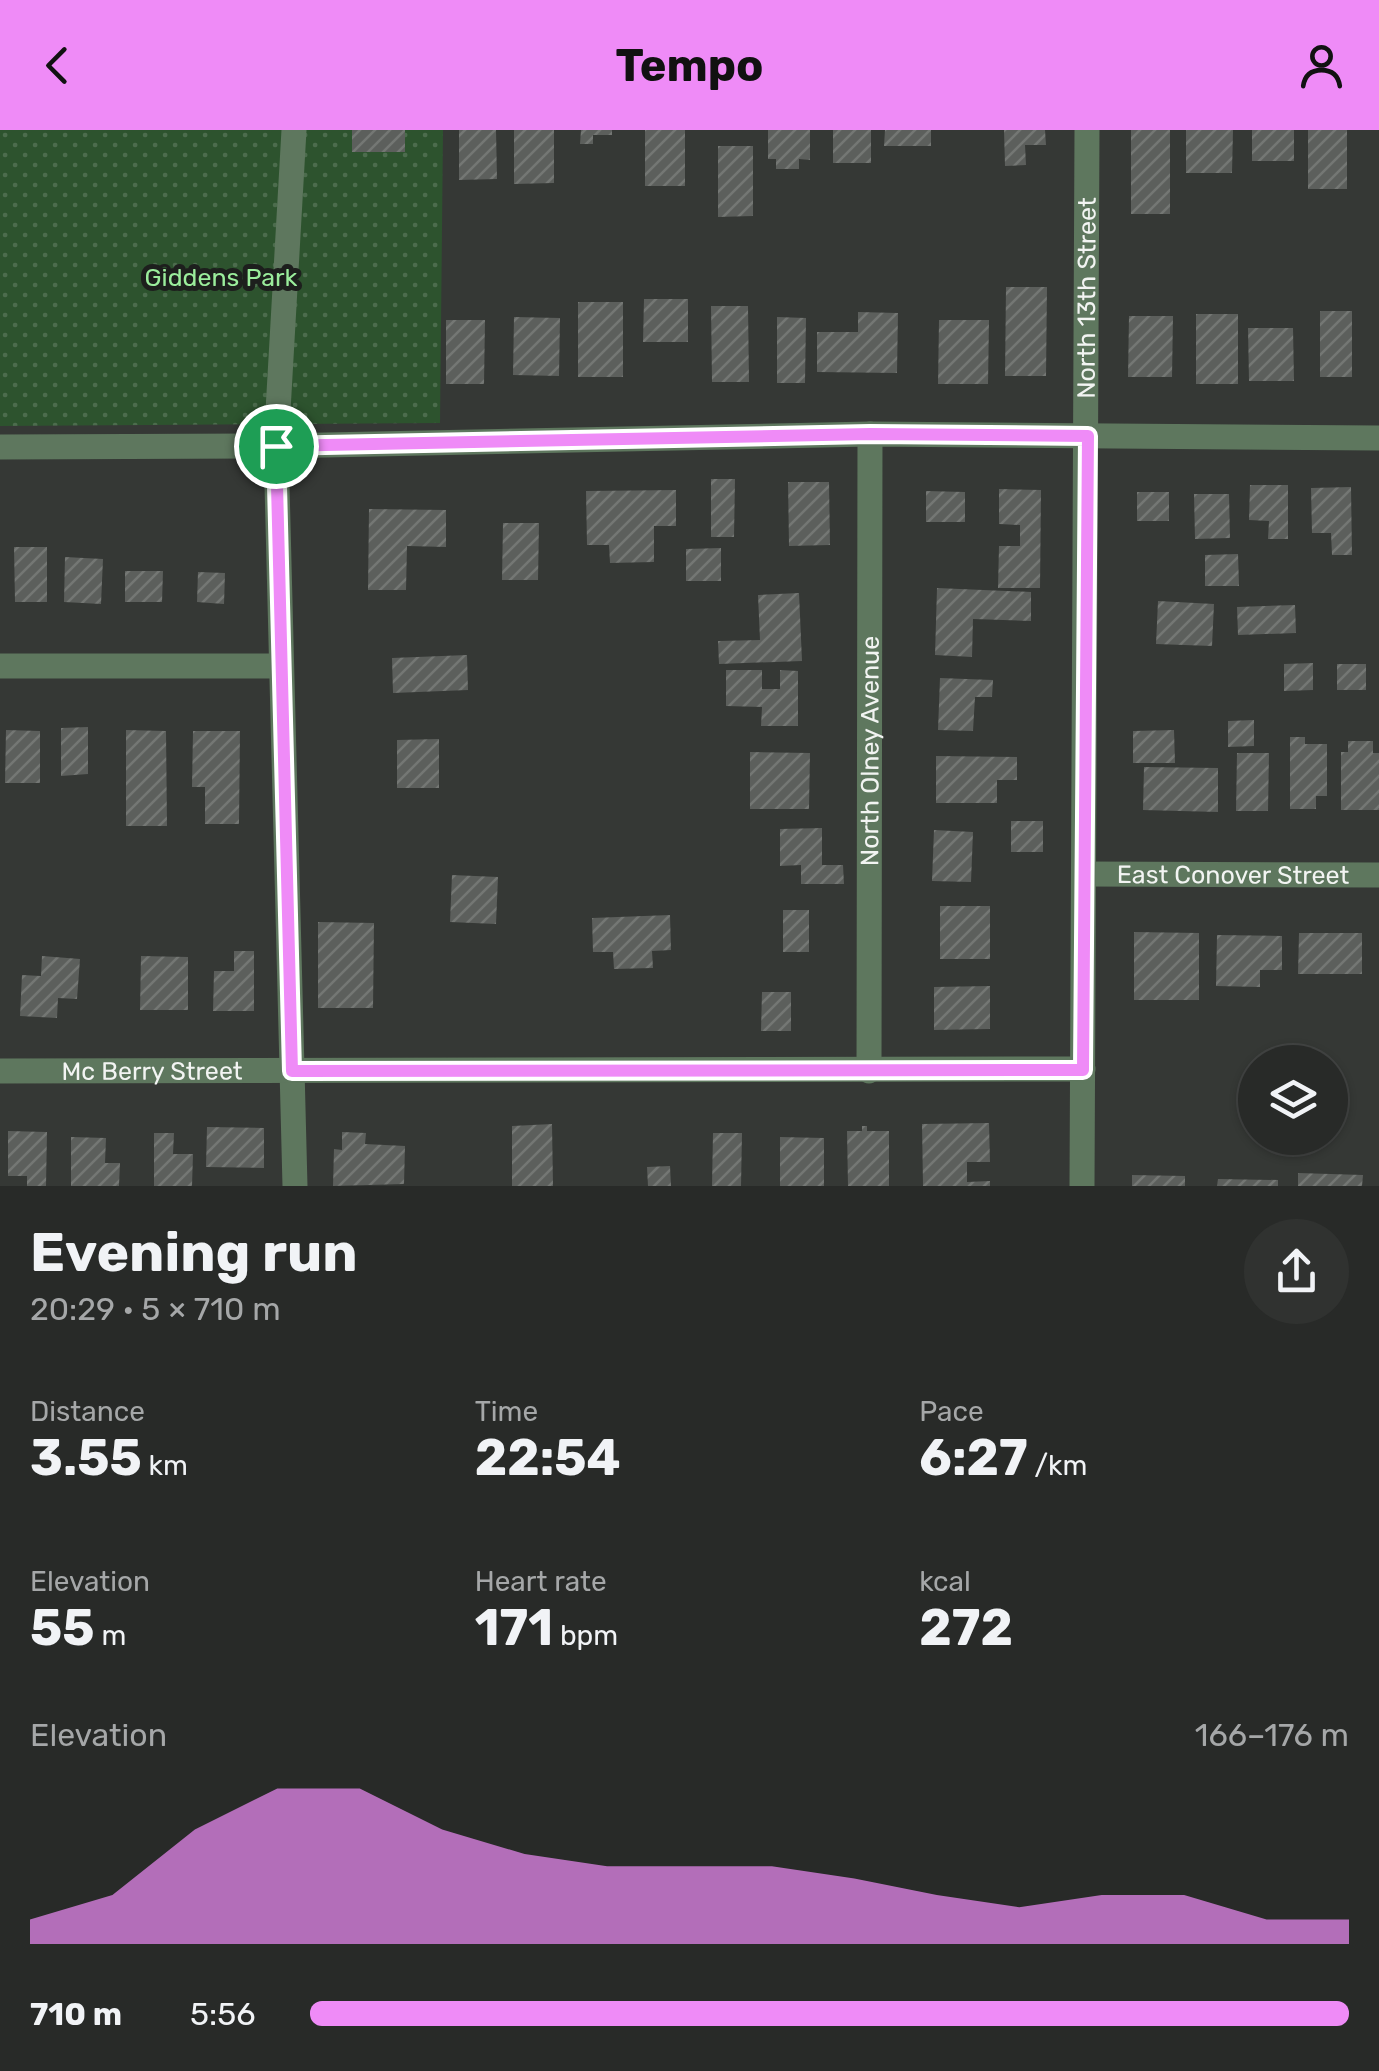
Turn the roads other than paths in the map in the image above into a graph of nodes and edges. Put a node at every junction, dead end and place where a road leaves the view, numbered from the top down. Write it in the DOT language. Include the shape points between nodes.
graph roads {
  1 [pos="294,130"];
  2 [pos="1087,130"];
  3 [pos="870,434"];
  4 [pos="1088,436"];
  5 [pos="1379,438"];
  6 [pos="276,446"];
  7 [pos="0,447"];
  8 [pos="0,666"];
  9 [pos="280,666"];
  10 [pos="1085,874"];
  11 [pos="1379,874"];
  12 [pos="1083,1070"];
  13 [pos="0,1071"];
  14 [pos="292,1071"];
  15 [pos="869,1071"];
  16 [pos="295,1186"];
  17 [pos="1082,1186"];
  1 -- 6 [label="street"];
  2 -- 4 [label="street, North 13th Street"];
  3 -- 4 [label="street"];
  3 -- 6 [label="street"];
  3 -- 15 [label="street, North Olney Avenue"];
  4 -- 5 [label="street"];
  4 -- 10 [label="street, North 13th Street"];
  6 -- 7 [label="street"];
  6 -- 9 [label="street"];
  8 -- 9 [label="street"];
  9 -- 14 [label="street"];
  10 -- 11 [label="street, East Conover Street"];
  10 -- 12 [label="street, North 13th Street"];
  12 -- 15 [label="street, Mc Berry Street"];
  12 -- 17 [label="street, North 13th Street"];
  13 -- 14 [label="street, Mc Berry Street"];
  14 -- 15 [label="street, Mc Berry Street"];
  14 -- 16 [label="street"];
}
